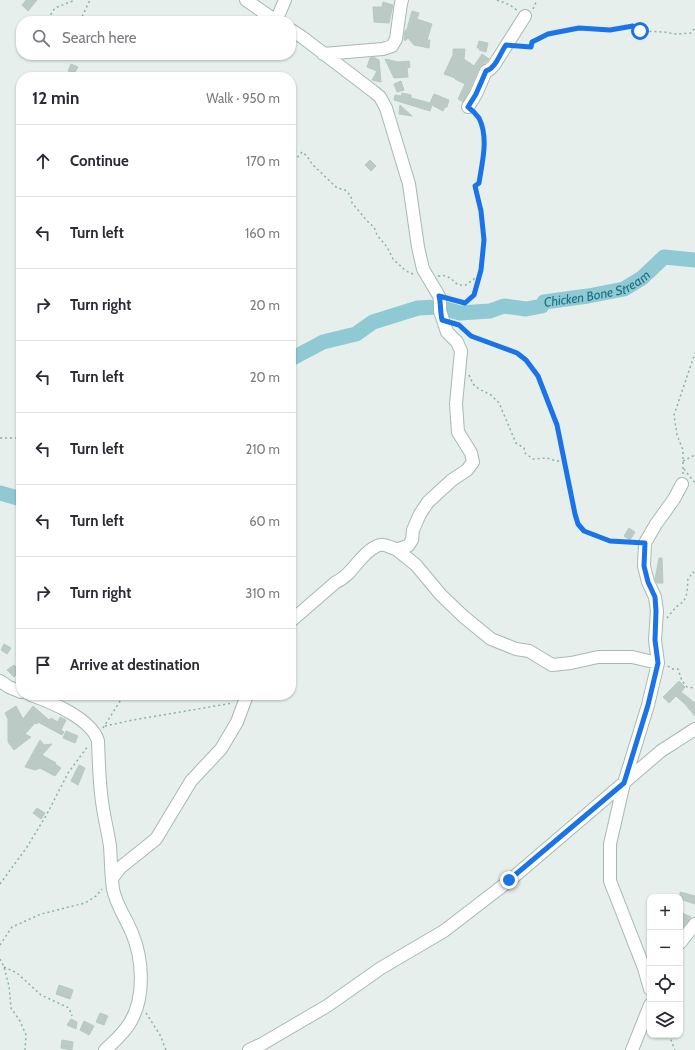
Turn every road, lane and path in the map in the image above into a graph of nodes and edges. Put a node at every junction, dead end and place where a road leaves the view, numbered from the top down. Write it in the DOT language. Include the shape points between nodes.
graph roads {
  1 [pos="75,0"];
  2 [pos="90,0"];
  3 [pos="246,0"];
  4 [pos="285,0"];
  5 [pos="496,0"];
  6 [pos="401,1"];
  7 [pos="49,16"];
  8 [pos="82,16"];
  9 [pos="269,16"];
  10 [pos="278,16"];
  11 [pos="525,16"];
  12 [pos="695,28"];
  13 [pos="296,33"];
  14 [pos="506,45"];
  15 [pos="323,54"];
  16 [pos="468,107"];
  17 [pos="296,159"];
  18 [pos="480,274"];
  19 [pos="424,277"];
  20 [pos="439,296"];
  21 [pos="442,320"];
  22 [pos="695,353"];
  23 [pos="467,369"];
  24 [pos="0,438"];
  25 [pos="16,438"];
  26 [pos="695,455"];
  27 [pos="564,461"];
  28 [pos="683,461"];
  29 [pos="683,468"];
  30 [pos="695,483"];
  31 [pos="682,484"];
  32 [pos="645,543"];
  33 [pos="396,549"];
  34 [pos="695,574"];
  35 [pos="296,617"];
  36 [pos="664,622"];
  37 [pos="658,663"];
  38 [pos="0,681"];
  39 [pos="695,688"];
  40 [pos="16,690"];
  41 [pos="44,700"];
  42 [pos="121,700"];
  43 [pos="236,700"];
  44 [pos="245,700"];
  45 [pos="105,726"];
  46 [pos="695,730"];
  47 [pos="96,736"];
  48 [pos="624,783"];
  49 [pos="113,878"];
  50 [pos="0,884"];
  51 [pos="695,924"];
  52 [pos="683,939"];
  53 [pos="0,945"];
  54 [pos="0,959"];
  55 [pos="4,967"];
  56 [pos="647,978"];
  57 [pos="137,1007"];
  58 [pos="647,1012"];
  59 [pos="72,1016"];
  60 [pos="670,1038"];
  61 [pos="25,1050"];
  62 [pos="105,1050"];
  63 [pos="166,1050"];
  64 [pos="249,1050"];
  65 [pos="632,1050"];
  66 [pos="675,1050"];
  1 -- 7 [label="path" via="55,8"];
  2 -- 8 [label="path"];
  3 -- 9 [label="street"];
  4 -- 10 [label="street"];
  5 -- 11 [label="path" via="510,5"];
  6 -- 15 [label="street" via="396,39 392,46"];
  11 -- 14 [label="street"];
  12 -- 14 [label="path" via="690,33 676,34 640,31 633,26 610,30 579,28 548,34 532,42 531,47"];
  13 -- 15 [label="street"];
  14 -- 16 [label="street" via="494,65 486,71"];
  15 -- 19 [label="street" via="377,95 386,108 409,184"];
  16 -- 18 [label="path" via="478,117 483,135 484,150 480,177 479,183 475,186 484,240"];
  17 -- 19 [label="path" via="302,152 337,188 345,190 351,196 352,203 374,227 393,259 406,271"];
  18 -- 19 [label="path" via="466,285 458,285 443,275"];
  18 -- 20 [label="path" via="474,295 465,303"];
  19 -- 20 [label="street"];
  20 -- 21 [label="street"];
  21 -- 27 [label="path" via="459,325 471,336 517,353 526,360 538,376 557,425"];
  21 -- 33 [label="street" via="446,332 457,342 461,351 456,404 458,432 471,453 473,462 428,502 420,514 408,546"];
  22 -- 28 [label="path" via="674,415"];
  23 -- 27 [label="path" via="473,384 499,403 516,443 524,448 525,453 534,458"];
  24 -- 25 [label="path"];
  26 -- 28 [label="path"];
  27 -- 32 [label="path" via="575,514 578,524 584,531 610,541"];
  28 -- 29 [label="path"];
  29 -- 30 [label="path"];
  29 -- 31 [label="path"];
  31 -- 32 [label="street"];
  32 -- 37 [label="street" via="644,566 655,597"];
  33 -- 35 [label="street" via="387,545 376,546 344,579 336,582"];
  33 -- 37 [label="street" via="416,565 464,617 491,639 516,649 529,651 552,665 598,657 632,657"];
  34 -- 36 [label="path" via="693,572 688,579 684,601"];
  37 -- 39 [label="path" via="678,669 687,687"];
  37 -- 48 [label="street"];
  38 -- 40 [label="street"];
  41 -- 47 [label="street" via="85,722"];
  42 -- 45 [label="path"];
  43 -- 45 [label="path"];
  44 -- 49 [label="street" via="237,722 221,748 191,781 156,839 121,867"];
  45 -- 47 [label="path"];
  46 -- 48 [label="street" via="661,751"];
  47 -- 49 [label="street"];
  47 -- 50 [label="path" via="68,773 37,831"];
  48 -- 56 [label="street" via="610,844 610,882"];
  48 -- 64 [label="street" via="444,931 381,968 327,1006"];
  49 -- 53 [label="path" via="96,896 85,903 41,914 12,927"];
  49 -- 57 [label="street" via="115,896 133,935 137,953 140,982"];
  51 -- 52 [label="street"];
  54 -- 55 [label="path"];
  55 -- 59 [label="path" via="17,973 41,995 69,1008"];
  55 -- 61 [label="path" via="11,1008 26,1035"];
  57 -- 62 [label="street" via="131,1022"];
  57 -- 63 [label="path" via="142,1008 160,1034"];
  58 -- 65 [label="street"];
  60 -- 66 [label="path"];
}
